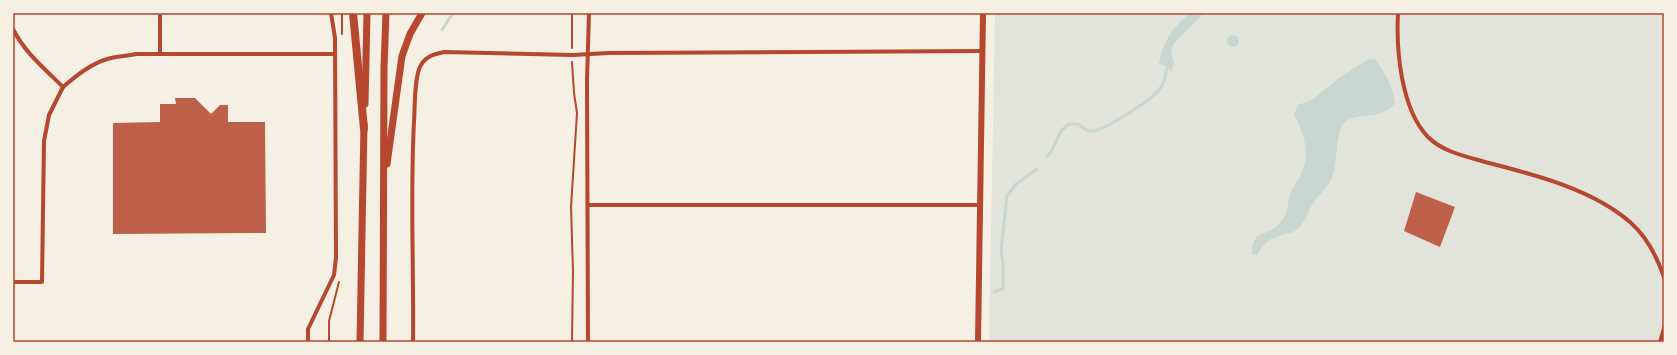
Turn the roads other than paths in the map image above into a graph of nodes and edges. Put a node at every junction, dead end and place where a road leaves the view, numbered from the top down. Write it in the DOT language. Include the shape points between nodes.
graph roads {
  1 [pos="160,13"];
  2 [pos="331,13"];
  3 [pos="353,13"];
  4 [pos="367,13"];
  5 [pos="386,13"];
  6 [pos="422,13"];
  7 [pos="589,13"];
  8 [pos="983,13"];
  9 [pos="1398,13"];
  10 [pos="13,29"];
  11 [pos="983,51"];
  12 [pos="160,53"];
  13 [pos="335,54"];
  14 [pos="588,54"];
  15 [pos="63,87"];
  16 [pos="364,129"];
  17 [pos="383,192"];
  18 [pos="588,205"];
  19 [pos="980,205"];
  20 [pos="1664,277"];
  21 [pos="13,282"];
  22 [pos="1664,328"];
  23 [pos="308,342"];
  24 [pos="360,342"];
  25 [pos="383,342"];
  26 [pos="413,342"];
  27 [pos="588,342"];
  28 [pos="978,342"];
  29 [pos="1660,342"];
  1 -- 12 [label="street"];
  2 -- 13 [label="street"];
  3 -- 16 [label="highway"];
  4 -- 16 [label="highway"];
  5 -- 17 [label="highway"];
  6 -- 17 [label="highway" via="410,34 401,61"];
  7 -- 14 [label="street"];
  8 -- 11 [label="main road"];
  9 -- 20 [label="street" via="1398,45 1408,103 1415,119 1428,137 1448,150 1555,182 1604,204 1640,232"];
  10 -- 15 [label="street" via="33,58"];
  11 -- 14 [label="street"];
  11 -- 19 [label="main road"];
  12 -- 13 [label="street"];
  12 -- 15 [label="street" via="111,58 97,63"];
  13 -- 23 [label="street" via="336,258 334,275 308,329"];
  14 -- 18 [label="street"];
  14 -- 26 [label="street" via="444,52 427,58 420,65 415,106 411,197"];
  15 -- 21 [label="street" via="49,115 44,141 42,282"];
  16 -- 24 [label="highway"];
  17 -- 25 [label="highway"];
  18 -- 19 [label="street"];
  18 -- 27 [label="street"];
  19 -- 28 [label="main road"];
  22 -- 29 [label="street"];
}
